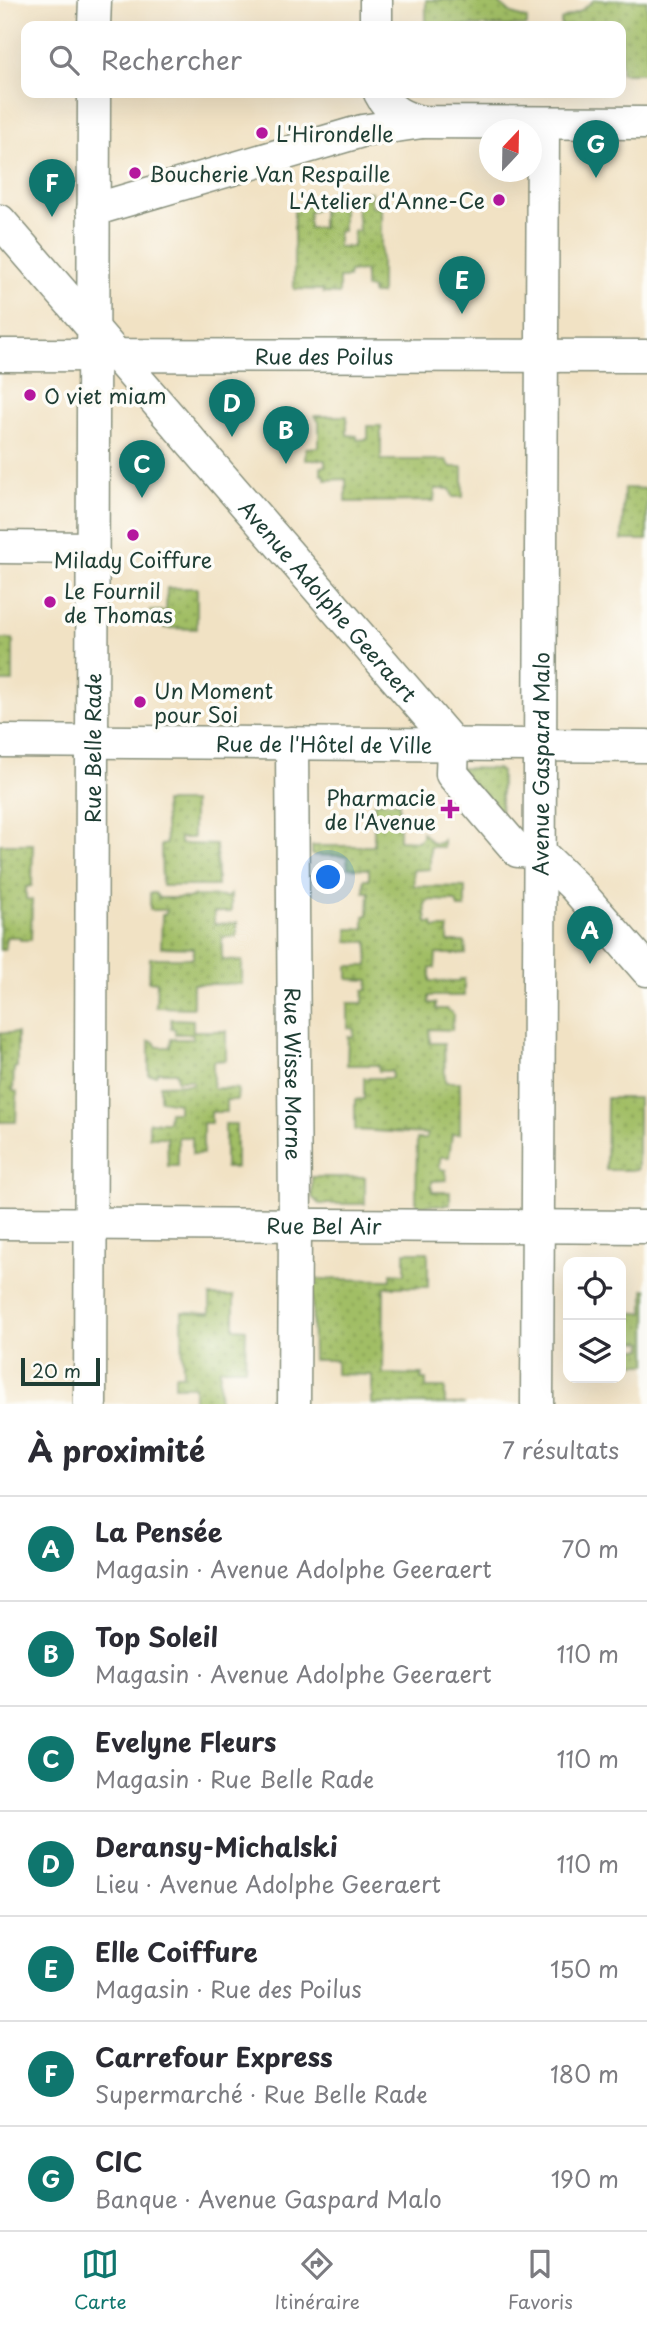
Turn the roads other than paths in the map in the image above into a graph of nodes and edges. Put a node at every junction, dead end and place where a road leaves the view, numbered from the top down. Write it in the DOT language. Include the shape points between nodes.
graph roads {
  1 [pos="95,0"];
  2 [pos="376,0"];
  3 [pos="94,21"];
  4 [pos="376,21"];
  5 [pos="94,98"];
  6 [pos="384,98"];
  7 [pos="422,122"];
  8 [pos="543,122"];
  9 [pos="647,123"];
  10 [pos="93,210"];
  11 [pos="0,221"];
  12 [pos="93,250"];
  13 [pos="40,266"];
  14 [pos="101,346"];
  15 [pos="0,355"];
  16 [pos="542,356"];
  17 [pos="647,356"];
  18 [pos="0,547"];
  19 [pos="92,548"];
  20 [pos="0,741"];
  21 [pos="91,741"];
  22 [pos="292,743"];
  23 [pos="453,744"];
  24 [pos="540,744"];
  25 [pos="647,746"];
  26 [pos="539,852"];
  27 [pos="647,970"];
  28 [pos="0,1223"];
  29 [pos="90,1224"];
  30 [pos="295,1225"];
  31 [pos="537,1227"];
  32 [pos="647,1227"];
  33 [pos="90,1404"];
  34 [pos="294,1404"];
  35 [pos="537,1404"];
  1 -- 3 [label="street"];
  2 -- 4 [label="street"];
  5 -- 10 [label="street, Rue Belle Rade"];
  6 -- 7 [label="street" via="402,117"];
  7 -- 8 [label="street"];
  7 -- 10 [label="street" via="362,131"];
  8 -- 9 [label="street"];
  8 -- 16 [label="street, Avenue Gaspard Malo"];
  10 -- 12 [label="street, Rue Belle Rade"];
  11 -- 13 [label="street, Avenue Adolphe Geeraert"];
  12 -- 13 [label="street" via="72,268"];
  12 -- 14 [label="street, Rue Belle Rade"];
  13 -- 14 [label="street, Avenue Adolphe Geeraert"];
  14 -- 15 [label="street, Rue des Poilus"];
  14 -- 16 [label="street, Rue des Poilus"];
  14 -- 19 [label="street, Rue Belle Rade"];
  14 -- 23 [label="street, Avenue Adolphe Geeraert"];
  16 -- 17 [label="street, Rue des Poilus"];
  16 -- 24 [label="street, Avenue Gaspard Malo"];
  18 -- 19 [label="street"];
  19 -- 21 [label="street, Rue Belle Rade"];
  20 -- 21 [label="street, Rue de l'Hôtel de Ville"];
  21 -- 22 [label="street, Rue de l'Hôtel de Ville"];
  21 -- 29 [label="street, Rue Belle Rade"];
  22 -- 23 [label="street, Rue de l'Hôtel de Ville"];
  22 -- 30 [label="street, Rue Wisse Morne"];
  23 -- 24 [label="street, Rue de l'Hôtel de Ville"];
  23 -- 26 [label="street" via="453,774 518,851"];
  24 -- 25 [label="street, Rue de l'Hôtel de Ville"];
  24 -- 26 [label="street, Avenue Gaspard Malo"];
  26 -- 27 [label="street"];
  26 -- 31 [label="street, Avenue Gaspard Malo"];
  28 -- 29 [label="street, Rue Bel Air"];
  29 -- 30 [label="street, Rue Bel Air"];
  29 -- 33 [label="street, Rue Belle Rade"];
  30 -- 31 [label="street, Rue Bel Air"];
  30 -- 34 [label="street, Rue Wisse Morne"];
  31 -- 32 [label="street, Rue Bel Air"];
  31 -- 35 [label="street, Avenue Gaspard Malo"];
}
